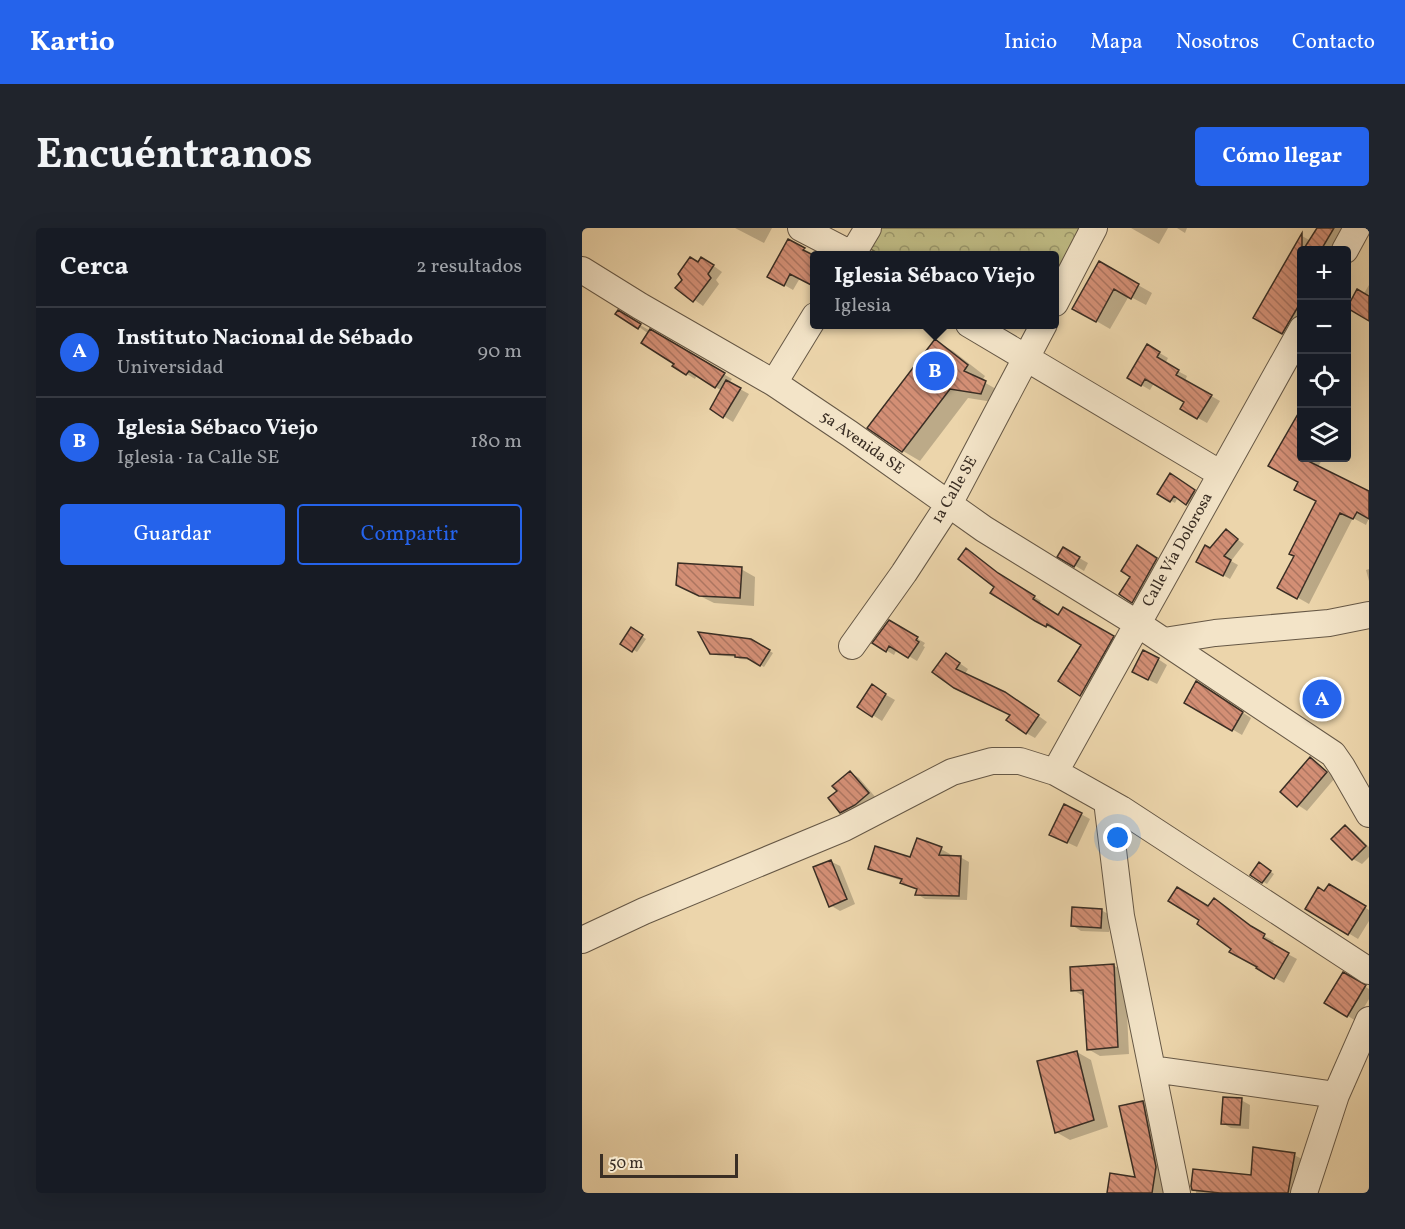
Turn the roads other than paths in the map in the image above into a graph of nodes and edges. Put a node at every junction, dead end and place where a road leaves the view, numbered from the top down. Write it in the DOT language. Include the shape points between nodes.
graph roads {
  1 [pos="801,228"];
  2 [pos="868,228"];
  3 [pos="1094,228"];
  4 [pos="1357,228"];
  5 [pos="1347,246"];
  6 [pos="844,251"];
  7 [pos="854,251"];
  8 [pos="582,270"];
  9 [pos="1059,295"];
  10 [pos="810,324"];
  11 [pos="977,329"];
  12 [pos="1041,329"];
  13 [pos="1297,338"];
  14 [pos="1026,358"];
  15 [pos="774,383"];
  16 [pos="1221,474"];
  17 [pos="949,504"];
  18 [pos="1369,615"];
  19 [pos="1138,624"];
  20 [pos="1164,641"];
  21 [pos="852,646"];
  22 [pos="1055,772"];
  23 [pos="1107,801"];
  24 [pos="1369,814"];
  25 [pos="582,940"];
  26 [pos="1369,971"];
  27 [pos="1369,1020"];
  28 [pos="1152,1069"];
  29 [pos="1336,1095"];
  30 [pos="1178,1193"];
  31 [pos="1304,1193"];
  1 -- 6 [label="street"];
  2 -- 7 [label="street"];
  3 -- 9 [label="street"];
  4 -- 5 [label="street"];
  8 -- 15 [label="street, 5a Avenida SE"];
  10 -- 15 [label="street"];
  11 -- 14 [label="street"];
  12 -- 14 [label="street, 1a Calle SE"];
  13 -- 16 [label="street, Calle Vía Dolorosa"];
  14 -- 16 [label="street"];
  14 -- 17 [label="street, 1a Calle SE"];
  15 -- 17 [label="street, 5a Avenida SE"];
  16 -- 19 [label="street, Calle Vía Dolorosa"];
  17 -- 19 [label="street, 5a Avenida SE"];
  17 -- 21 [label="street, 1a Calle SE"];
  18 -- 20 [label="street"];
  19 -- 20 [label="street, 5a Avenida SE"];
  19 -- 22 [label="street, Calle Vía Dolorosa"];
  20 -- 24 [label="street, 5a Avenida SE" via="1332,754"];
  22 -- 23 [label="street"];
  22 -- 25 [label="street" via="1020,761 992,761 952,772 844,828"];
  23 -- 26 [label="street"];
  23 -- 28 [label="street" via="1121,916"];
  27 -- 29 [label="street"];
  28 -- 29 [label="street"];
  28 -- 30 [label="street"];
  29 -- 31 [label="street"];
}
